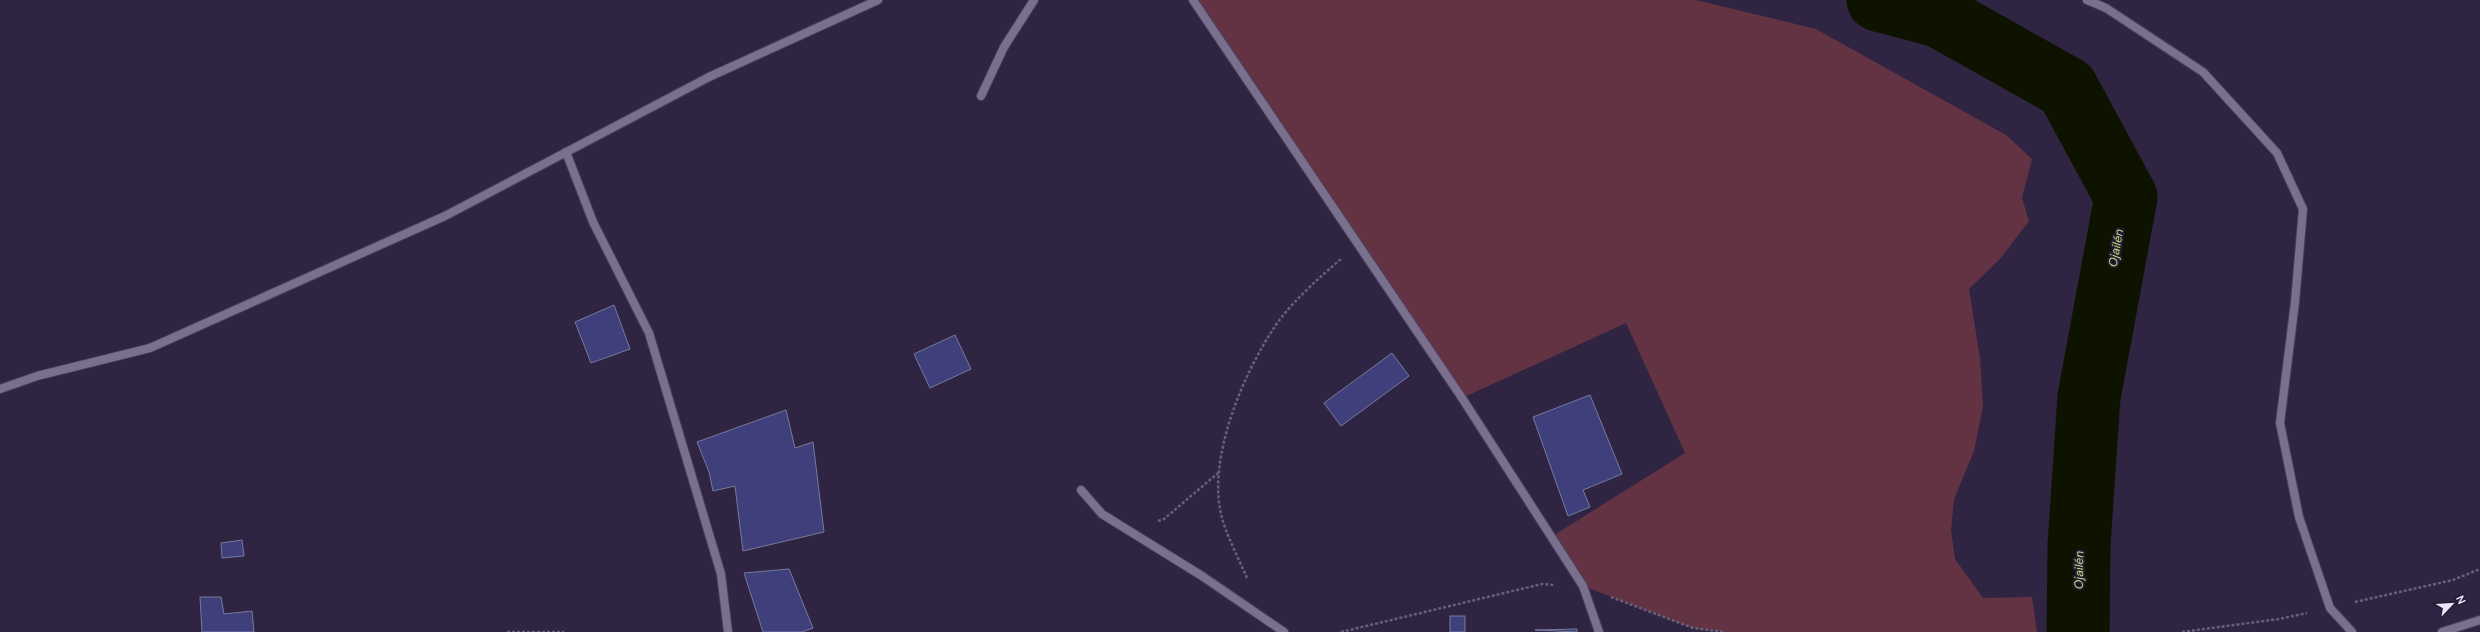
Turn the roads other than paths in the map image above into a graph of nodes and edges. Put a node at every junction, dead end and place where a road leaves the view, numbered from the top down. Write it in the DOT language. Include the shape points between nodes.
graph roads {
  1 [pos="878,0"];
  2 [pos="1034,0"];
  3 [pos="1193,0"];
  4 [pos="2087,0"];
  5 [pos="981,96"];
  6 [pos="566,152"];
  7 [pos="0,388"];
  8 [pos="1081,490"];
  9 [pos="2480,620"];
  10 [pos="728,632"];
  11 [pos="1284,632"];
  12 [pos="1599,632"];
  13 [pos="2352,632"];
  14 [pos="2442,632"];
  1 -- 6 [label="street" via="709,77"];
  2 -- 5 [label="street" via="1004,47"];
  3 -- 12 [label="street" via="1462,398 1583,586"];
  4 -- 13 [label="street" via="2106,8 2203,72 2277,153 2303,209 2280,423 2299,517 2330,608"];
  6 -- 7 [label="street" via="445,216 150,348 37,376"];
  6 -- 10 [label="street" via="593,222 649,333 721,574"];
  8 -- 11 [label="street" via="1102,514"];
  9 -- 14 [label="street"];
}
